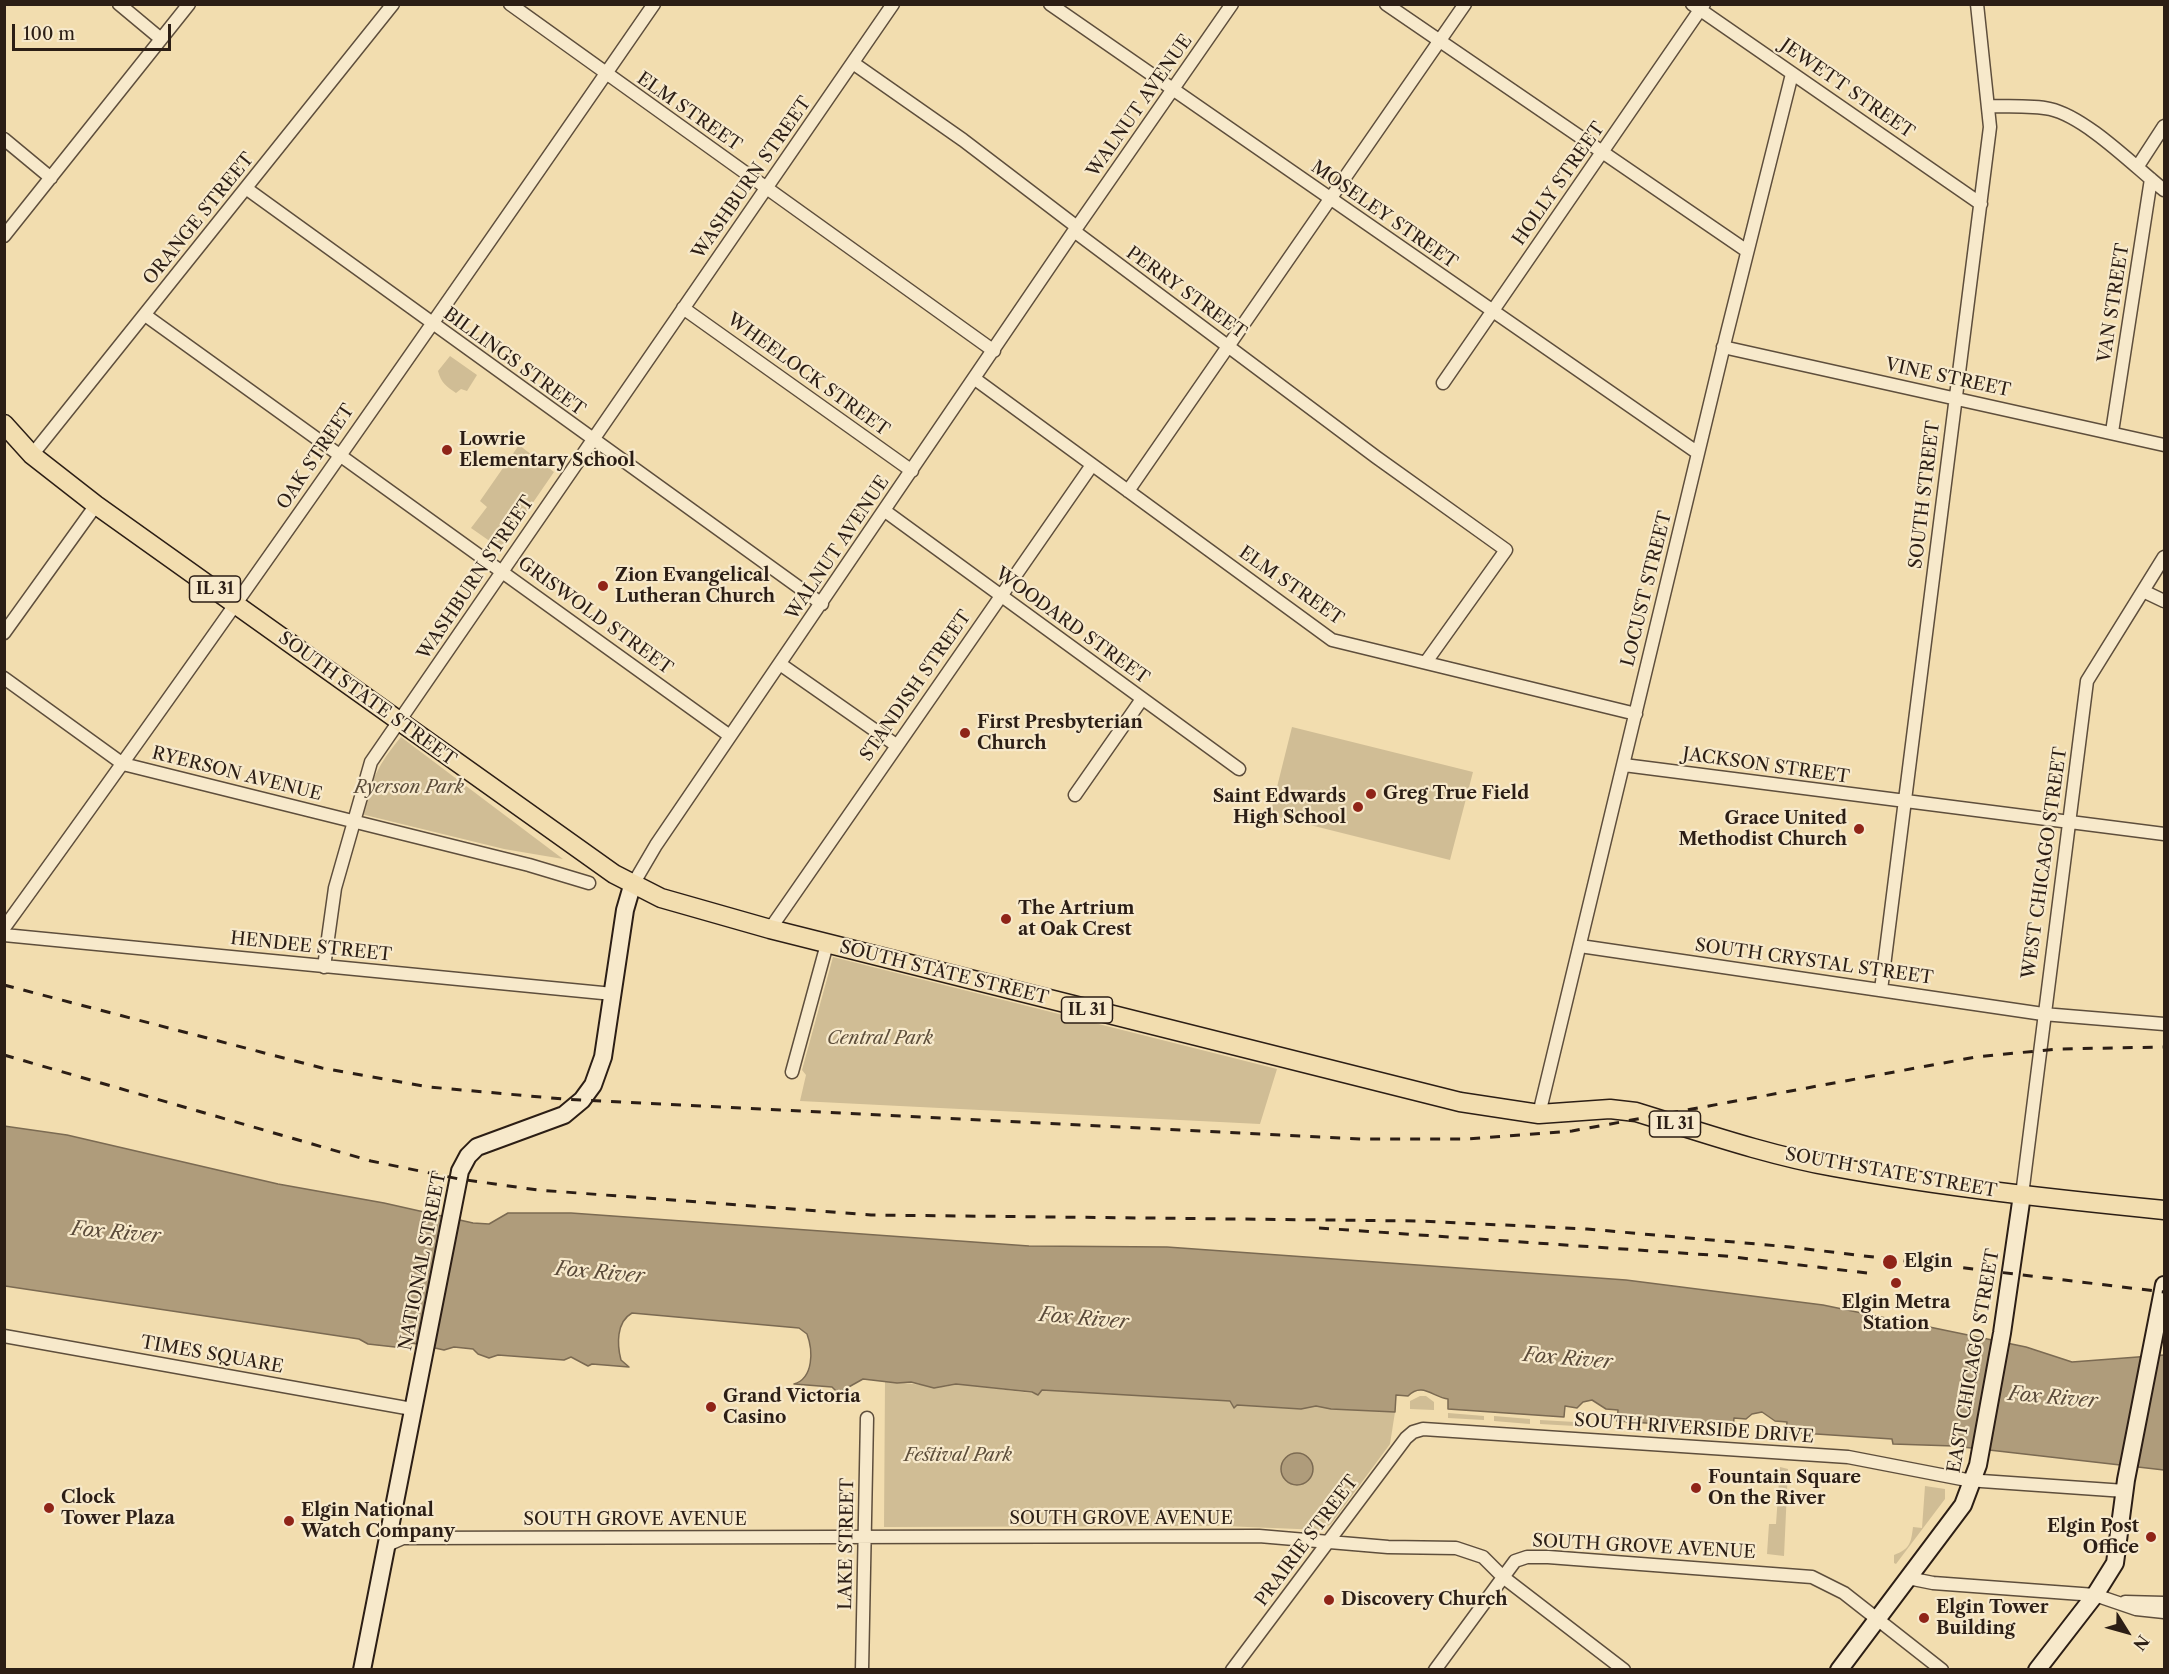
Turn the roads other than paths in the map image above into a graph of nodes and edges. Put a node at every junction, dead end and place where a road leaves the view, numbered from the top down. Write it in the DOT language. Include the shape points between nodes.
graph roads {
  1 [pos="119,4"];
  2 [pos="189,4"];
  3 [pos="510,4"];
  4 [pos="654,4"];
  5 [pos="893,4"];
  6 [pos="1050,4"];
  7 [pos="1232,4"];
  8 [pos="1386,4"];
  9 [pos="1465,4"];
  10 [pos="1977,4"];
  11 [pos="392,5"];
  12 [pos="1699,6"];
  13 [pos="161,39"];
  14 [pos="1440,41"];
  15 [pos="853,63"];
  16 [pos="606,74"];
  17 [pos="1792,74"];
  18 [pos="1173,91"];
  19 [pos="1989,106"];
  20 [pos="2164,126"];
  21 [pos="4,139"];
  22 [pos="1602,152"];
  23 [pos="2138,166"];
  24 [pos="51,178"];
  25 [pos="2151,179"];
  26 [pos="247,189"];
  27 [pos="766,189"];
  28 [pos="2164,190"];
  29 [pos="1330,199"];
  30 [pos="1981,204"];
  31 [pos="1075,229"];
  32 [pos="4,236"];
  33 [pos="1747,251"];
  34 [pos="683,308"];
  35 [pos="1492,311"];
  36 [pos="146,315"];
  37 [pos="430,324"];
  38 [pos="1230,347"];
  39 [pos="1724,347"];
  40 [pos="994,351"];
  41 [pos="975,379"];
  42 [pos="1443,383"];
  43 [pos="1955,398"];
  44 [pos="4,424"];
  45 [pos="2112,432"];
  46 [pos="593,440"];
  47 [pos="2164,445"];
  48 [pos="1698,453"];
  49 [pos="339,454"];
  50 [pos="32,455"];
  51 [pos="1092,465"];
  52 [pos="912,471"];
  53 [pos="1128,491"];
  54 [pos="96,505"];
  55 [pos="885,511"];
  56 [pos="2164,556"];
  57 [pos="502,571"];
  58 [pos="2143,591"];
  59 [pos="1001,596"];
  60 [pos="2164,601"];
  61 [pos="822,604"];
  62 [pos="237,605"];
  63 [pos="4,633"];
  64 [pos="1426,662"];
  65 [pos="780,664"];
  66 [pos="4,678"];
  67 [pos="1142,699"];
  68 [pos="1635,714"];
  69 [pos="399,723"];
  70 [pos="730,736"];
  71 [pos="896,745"];
  72 [pos="123,764"];
  73 [pos="1624,765"];
  74 [pos="1239,770"];
  75 [pos="1075,795"];
  76 [pos="1904,802"];
  77 [pos="352,820"];
  78 [pos="2069,821"];
  79 [pos="2164,834"];
  80 [pos="589,883"];
  81 [pos="632,886"];
  82 [pos="4,928"];
  83 [pos="770,929"];
  84 [pos="4,935"];
  85 [pos="827,944"];
  86 [pos="1580,946"];
  87 [pos="324,967"];
  88 [pos="1881,990"];
  89 [pos="614,994"];
  90 [pos="2043,1014"];
  91 [pos="2164,1024"];
  92 [pos="792,1072"];
  93 [pos="1539,1114"];
  94 [pos="2022,1195"];
  95 [pos="2164,1210"];
  96 [pos="2164,1285"];
  97 [pos="4,1336"];
  98 [pos="412,1409"];
  99 [pos="867,1419"];
  100 [pos="1410,1434"];
  101 [pos="1976,1472"];
  102 [pos="2126,1486"];
  103 [pos="386,1538"];
  104 [pos="864,1538"];
  105 [pos="1329,1541"];
  106 [pos="1503,1577"];
  107 [pos="1908,1578"];
  108 [pos="2094,1595"];
  109 [pos="2115,1602"];
  110 [pos="2164,1603"];
  111 [pos="2164,1612"];
  112 [pos="1877,1619"];
  113 [pos="362,1670"];
  114 [pos="862,1670"];
  115 [pos="1232,1670"];
  116 [pos="1435,1670"];
  117 [pos="1624,1670"];
  118 [pos="1839,1670"];
  119 [pos="1942,1670"];
  120 [pos="2037,1670"];
  1 -- 13 [label="street"];
  2 -- 13 [label="street"];
  3 -- 16 [label="street, ELM STREET"];
  4 -- 16 [label="street, OAK STREET"];
  5 -- 15 [label="street, WASHBURN STREET"];
  6 -- 18 [label="street, MOSELEY STREET"];
  7 -- 18 [label="street, WALNUT AVENUE"];
  8 -- 14 [label="street"];
  9 -- 14 [label="street"];
  10 -- 19 [label="street, SOUTH STREET"];
  11 -- 26 [label="street, ORANGE STREET"];
  12 -- 17 [label="street, JEWETT STREET"];
  12 -- 22 [label="street, HOLLY STREET"];
  13 -- 24 [label="street"];
  14 -- 22 [label="street"];
  14 -- 29 [label="street"];
  15 -- 27 [label="street, WASHBURN STREET"];
  15 -- 31 [label="street, PERRY STREET" via="963,140"];
  16 -- 27 [label="street, ELM STREET"];
  16 -- 37 [label="street, OAK STREET"];
  17 -- 30 [label="street, JEWETT STREET"];
  17 -- 33 [label="street, LOCUST STREET"];
  18 -- 29 [label="street, MOSELEY STREET"];
  18 -- 31 [label="street, WALNUT AVENUE"];
  19 -- 23 [label="street" via="2051,109 2078,123"];
  19 -- 30 [label="street, SOUTH STREET"];
  20 -- 23 [label="street"];
  21 -- 24 [label="street"];
  22 -- 33 [label="street"];
  22 -- 35 [label="street, HOLLY STREET"];
  23 -- 25 [label="street"];
  24 -- 32 [label="street"];
  25 -- 28 [label="street"];
  25 -- 45 [label="street, VAN STREET"];
  26 -- 36 [label="street, ORANGE STREET"];
  26 -- 37 [label="street, BILLINGS STREET"];
  27 -- 34 [label="street, WASHBURN STREET"];
  27 -- 40 [label="street, ELM STREET"];
  29 -- 35 [label="street, MOSELEY STREET"];
  29 -- 38 [label="street"];
  30 -- 43 [label="street, SOUTH STREET"];
  31 -- 38 [label="street, PERRY STREET"];
  31 -- 40 [label="street, WALNUT AVENUE"];
  33 -- 39 [label="street, LOCUST STREET"];
  34 -- 46 [label="street, WASHBURN STREET"];
  34 -- 52 [label="street, WHEELOCK STREET"];
  35 -- 42 [label="street, HOLLY STREET"];
  35 -- 48 [label="street, MOSELEY STREET"];
  36 -- 49 [label="street, GRISWOLD STREET"];
  36 -- 50 [label="street, ORANGE STREET"];
  37 -- 46 [label="street, BILLINGS STREET"];
  37 -- 49 [label="street, OAK STREET"];
  38 -- 53 [label="street"];
  38 -- 64 [label="street, PERRY STREET" via="1506,550"];
  39 -- 43 [label="street, VINE STREET"];
  39 -- 48 [label="street, LOCUST STREET"];
  40 -- 41 [label="street, WALNUT AVENUE"];
  41 -- 51 [label="street, ELM STREET"];
  41 -- 52 [label="street, WALNUT AVENUE"];
  43 -- 45 [label="street, VINE STREET"];
  43 -- 76 [label="street, SOUTH STREET"];
  44 -- 50 [label="main road, SOUTH STATE STREET / IL 31"];
  45 -- 47 [label="street, VINE STREET"];
  46 -- 57 [label="street, WASHBURN STREET"];
  46 -- 61 [label="street, BILLINGS STREET"];
  48 -- 68 [label="street, LOCUST STREET"];
  49 -- 57 [label="street, GRISWOLD STREET"];
  49 -- 62 [label="street, OAK STREET"];
  50 -- 54 [label="main road, SOUTH STATE STREET / IL 31"];
  51 -- 53 [label="street, ELM STREET"];
  51 -- 59 [label="street, STANDISH STREET"];
  52 -- 55 [label="street, WALNUT AVENUE"];
  53 -- 64 [label="street, ELM STREET" via="1332,640"];
  54 -- 62 [label="main road, SOUTH STATE STREET / IL 31"];
  54 -- 63 [label="street"];
  55 -- 59 [label="street, WOODARD STREET"];
  55 -- 61 [label="street, WALNUT AVENUE"];
  56 -- 58 [label="street, WEST CHICAGO STREET"];
  57 -- 69 [label="street, WASHBURN STREET"];
  57 -- 70 [label="street, GRISWOLD STREET"];
  58 -- 60 [label="street"];
  58 -- 78 [label="street, WEST CHICAGO STREET" via="2087,681"];
  59 -- 67 [label="street, WOODARD STREET"];
  59 -- 71 [label="street, STANDISH STREET"];
  61 -- 65 [label="street, WALNUT AVENUE"];
  62 -- 69 [label="main road, SOUTH STATE STREET / IL 31"];
  62 -- 72 [label="street, OAK STREET"];
  64 -- 68 [label="street, ELM STREET"];
  65 -- 70 [label="street, WALNUT AVENUE"];
  65 -- 71 [label="street"];
  66 -- 72 [label="street, RYERSON AVENUE"];
  67 -- 74 [label="street, WOODARD STREET"];
  67 -- 75 [label="street"];
  68 -- 73 [label="street, LOCUST STREET"];
  69 -- 77 [label="street, WASHBURN STREET" via="371,762"];
  69 -- 81 [label="main road, SOUTH STATE STREET / IL 31"];
  70 -- 81 [label="street, WALNUT AVENUE"];
  71 -- 83 [label="street, STANDISH STREET"];
  72 -- 77 [label="street, RYERSON AVENUE"];
  72 -- 82 [label="street, OAK STREET"];
  73 -- 76 [label="street, JACKSON STREET"];
  73 -- 86 [label="street, LOCUST STREET"];
  76 -- 78 [label="street, JACKSON STREET"];
  76 -- 88 [label="street, SOUTH STREET"];
  77 -- 80 [label="street, RYERSON AVENUE"];
  77 -- 87 [label="street, WASHBURN STREET" via="335,888"];
  78 -- 79 [label="street, JACKSON STREET"];
  78 -- 90 [label="street, WEST CHICAGO STREET"];
  81 -- 83 [label="main road, SOUTH STATE STREET / IL 31"];
  81 -- 89 [label="street, NATIONAL STREET"];
  83 -- 85 [label="main road, SOUTH STATE STREET / IL 31"];
  84 -- 87 [label="street, HENDEE STREET"];
  85 -- 92 [label="street"];
  85 -- 93 [label="main road, SOUTH STATE STREET / IL 31" via="1460,1102"];
  86 -- 88 [label="street, SOUTH CRYSTAL STREET"];
  86 -- 93 [label="street, LOCUST STREET"];
  87 -- 89 [label="street, HENDEE STREET"];
  88 -- 90 [label="street, SOUTH CRYSTAL STREET"];
  89 -- 98 [label="street, NATIONAL STREET" via="603,1057 588,1093 564,1115 477,1147 460,1171"];
  90 -- 91 [label="street, SOUTH CRYSTAL STREET"];
  90 -- 94 [label="street, WEST CHICAGO STREET"];
  93 -- 94 [label="main road, SOUTH STATE STREET / IL 31" via="1610,1109 1636,1112 1833,1167"];
  94 -- 95 [label="main road, IL 31"];
  94 -- 101 [label="street, EAST CHICAGO STREET" via="2002,1334"];
  96 -- 102 [label="street"];
  97 -- 98 [label="street, TIMES SQUARE"];
  98 -- 103 [label="street, NATIONAL STREET"];
  99 -- 104 [label="street, LAKE STREET"];
  100 -- 101 [label="street, SOUTH RIVERSIDE DRIVE" via="1441,1429 1848,1457"];
  100 -- 105 [label="street, PRAIRIE STREET"];
  101 -- 102 [label="street, SOUTH RIVERSIDE DRIVE"];
  101 -- 107 [label="street, EAST CHICAGO STREET" via="1963,1506"];
  102 -- 108 [label="street" via="2117,1554 2107,1578"];
  103 -- 104 [label="street, SOUTH GROVE AVENUE"];
  103 -- 113 [label="street, NATIONAL STREET"];
  104 -- 105 [label="street, SOUTH GROVE AVENUE" via="1259,1536"];
  104 -- 114 [label="street, LAKE STREET"];
  105 -- 106 [label="street, SOUTH GROVE AVENUE" via="1462,1549 1482,1557"];
  105 -- 115 [label="street, PRAIRIE STREET"];
  106 -- 112 [label="street, SOUTH GROVE AVENUE" via="1515,1561 1527,1557 1803,1575 1844,1593"];
  106 -- 116 [label="street"];
  106 -- 117 [label="street"];
  107 -- 108 [label="street"];
  107 -- 112 [label="street, EAST CHICAGO STREET"];
  108 -- 109 [label="street"];
  108 -- 120 [label="street"];
  109 -- 110 [label="street"];
  109 -- 111 [label="street"];
  112 -- 118 [label="street, EAST CHICAGO STREET"];
  112 -- 119 [label="street"];
}
